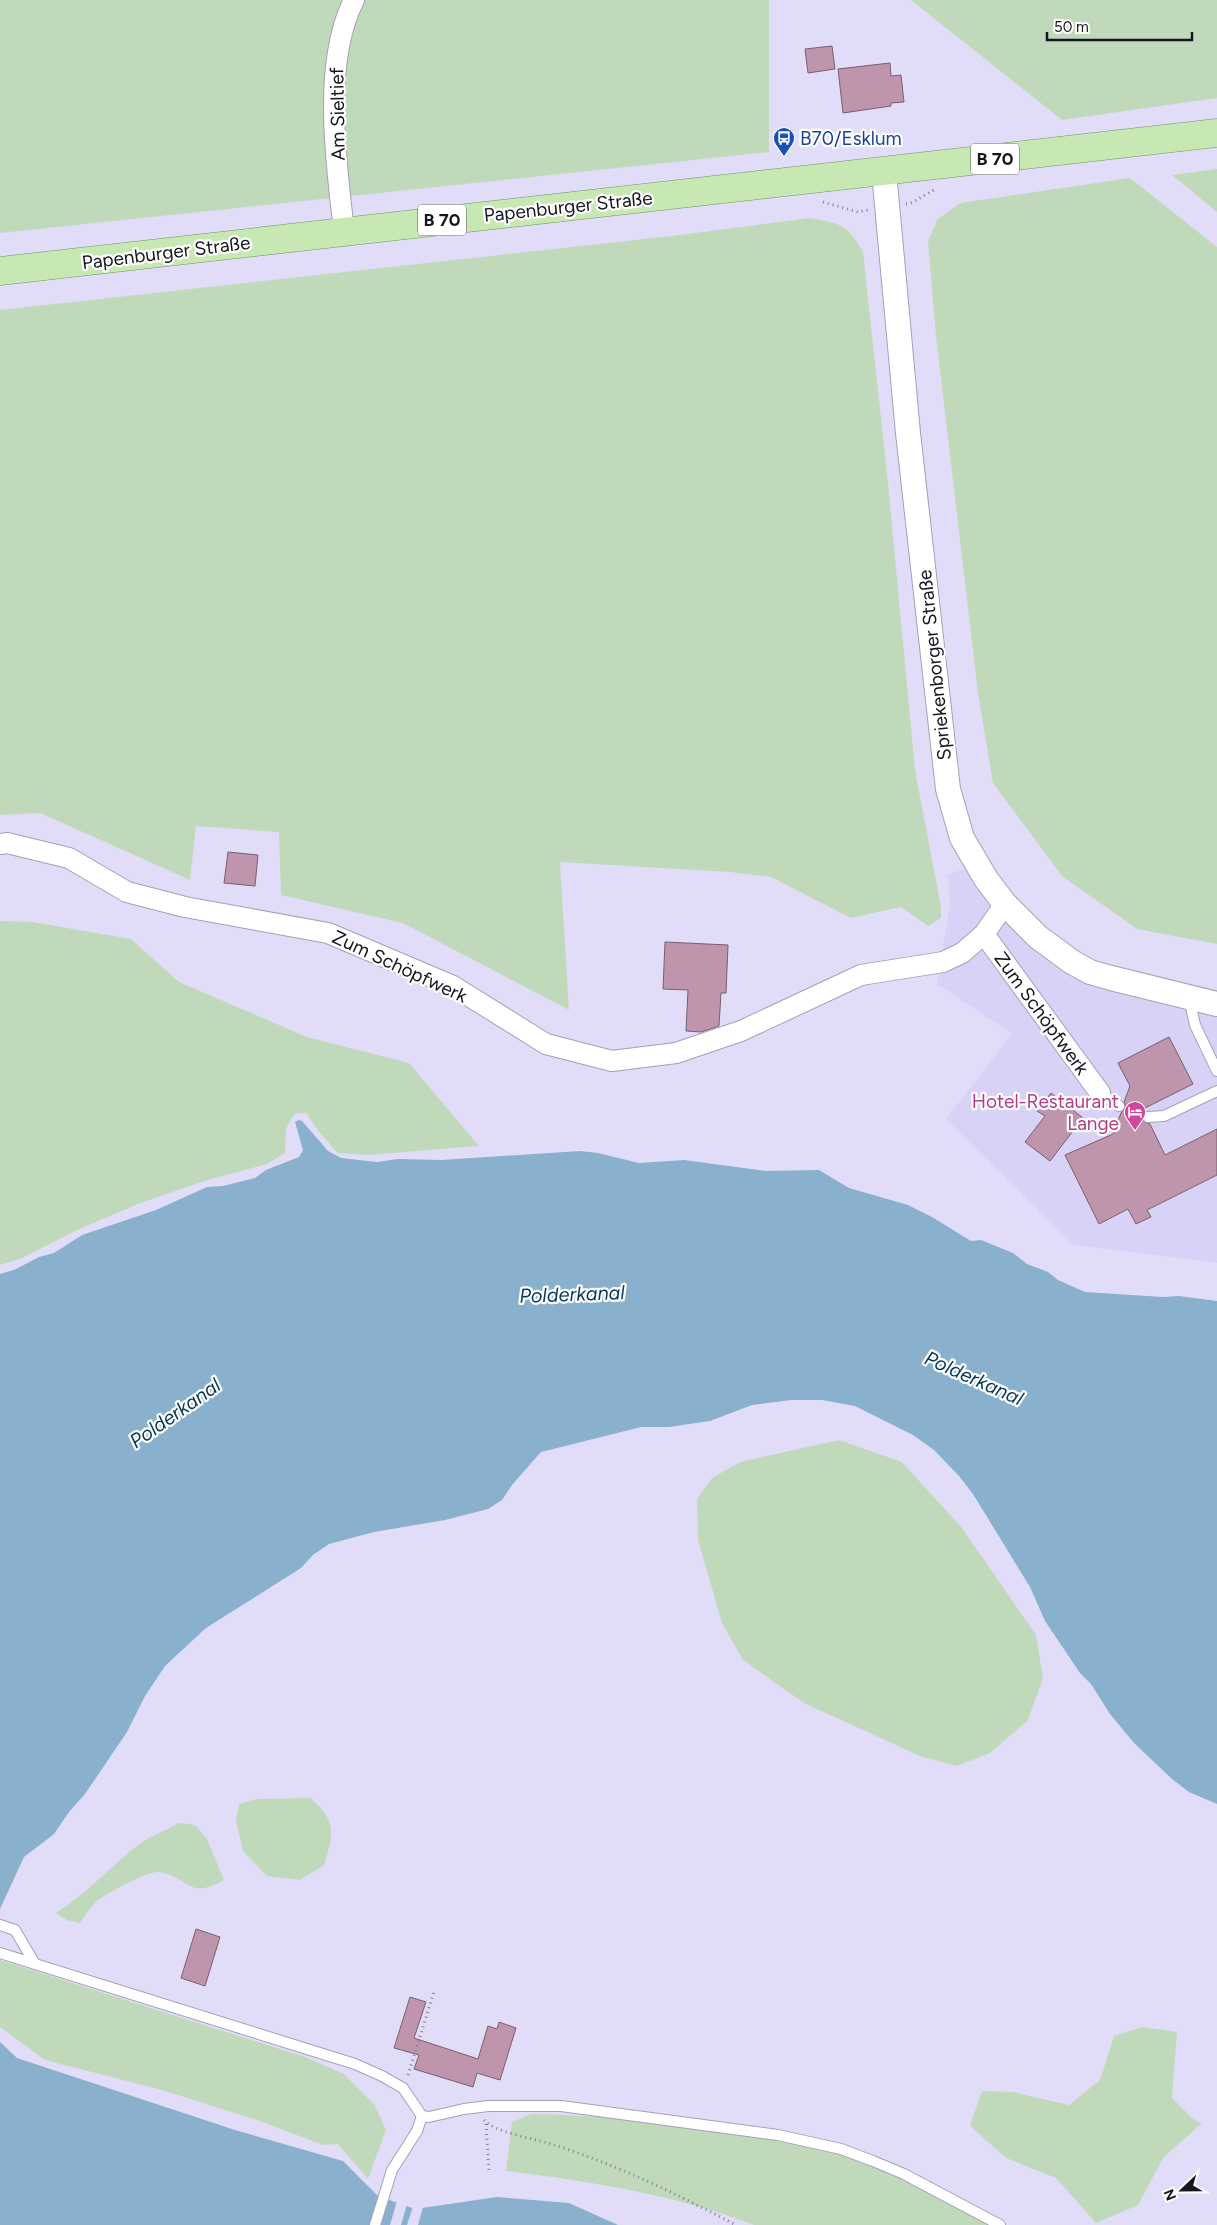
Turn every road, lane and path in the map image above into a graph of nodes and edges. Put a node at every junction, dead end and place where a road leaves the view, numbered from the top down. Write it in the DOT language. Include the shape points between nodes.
graph roads {
  1 [pos="354,0"];
  2 [pos="1217,133"];
  3 [pos="884,172"];
  4 [pos="932,190"];
  5 [pos="887,206"];
  6 [pos="344,232"];
  7 [pos="0,271"];
  8 [pos="0,844"];
  9 [pos="1004,904"];
  10 [pos="984,934"];
  11 [pos="1188,997"];
  12 [pos="1217,1004"];
  13 [pos="1217,1072"];
  14 [pos="1217,1091"];
  15 [pos="1100,1093"];
  16 [pos="1119,1106"];
  17 [pos="1148,1117"];
  18 [pos="4,1926"];
  19 [pos="0,1953"];
  20 [pos="35,1964"];
  21 [pos="434,1992"];
  22 [pos="412,2062"];
  23 [pos="480,2107"];
  24 [pos="422,2116"];
  25 [pos="486,2123"];
  26 [pos="489,2171"];
  27 [pos="375,2225"];
  28 [pos="736,2225"];
  29 [pos="1000,2225"];
  1 -- 6 [label="street, Am Sieltief" via="345,18 333,76"];
  2 -- 3 [label="main road, Papenburger Straße / B 70"];
  3 -- 5 [label="street, Spriekenborger Straße"];
  3 -- 6 [label="main road, Papenburger Straße / B 70"];
  4 -- 5 [label="path" via="911,203"];
  5 -- 9 [label="street, Spriekenborger Straße" via="908,434 948,790 962,838"];
  6 -- 7 [label="main road, Papenburger Straße / B 70"];
  8 -- 10 [label="street, Zum Schöpfwerk" via="69,858 126,892 185,907 328,933 452,986 546,1044 612,1061 676,1053 741,1031 860,975 943,962 962,953"];
  9 -- 10 [label="street, Zum Schöpfwerk"];
  9 -- 11 [label="street, Spriekenborger Straße" via="1038,937 1072,962 1111,978"];
  10 -- 15 [label="street, Zum Schöpfwerk"];
  11 -- 12 [label="street, Spriekenborger Straße"];
  11 -- 13 [label="lane" via="1195,1025"];
  14 -- 17 [label="lane" via="1164,1116"];
  15 -- 16 [label="lane"];
  18 -- 20 [label="lane" via="15,1930"];
  19 -- 20 [label="lane"];
  20 -- 24 [label="lane" via="355,2064 403,2088"];
  21 -- 22 [label="path"];
  23 -- 24 [label="lane"];
  23 -- 25 [label="path"];
  23 -- 29 [label="lane" via="518,2105 586,2109 808,2141 841,2149 896,2171"];
  24 -- 27 [label="lane" via="417,2131 398,2159"];
  25 -- 26 [label="path"];
  25 -- 28 [label="path" via="571,2150 634,2175"];
}
